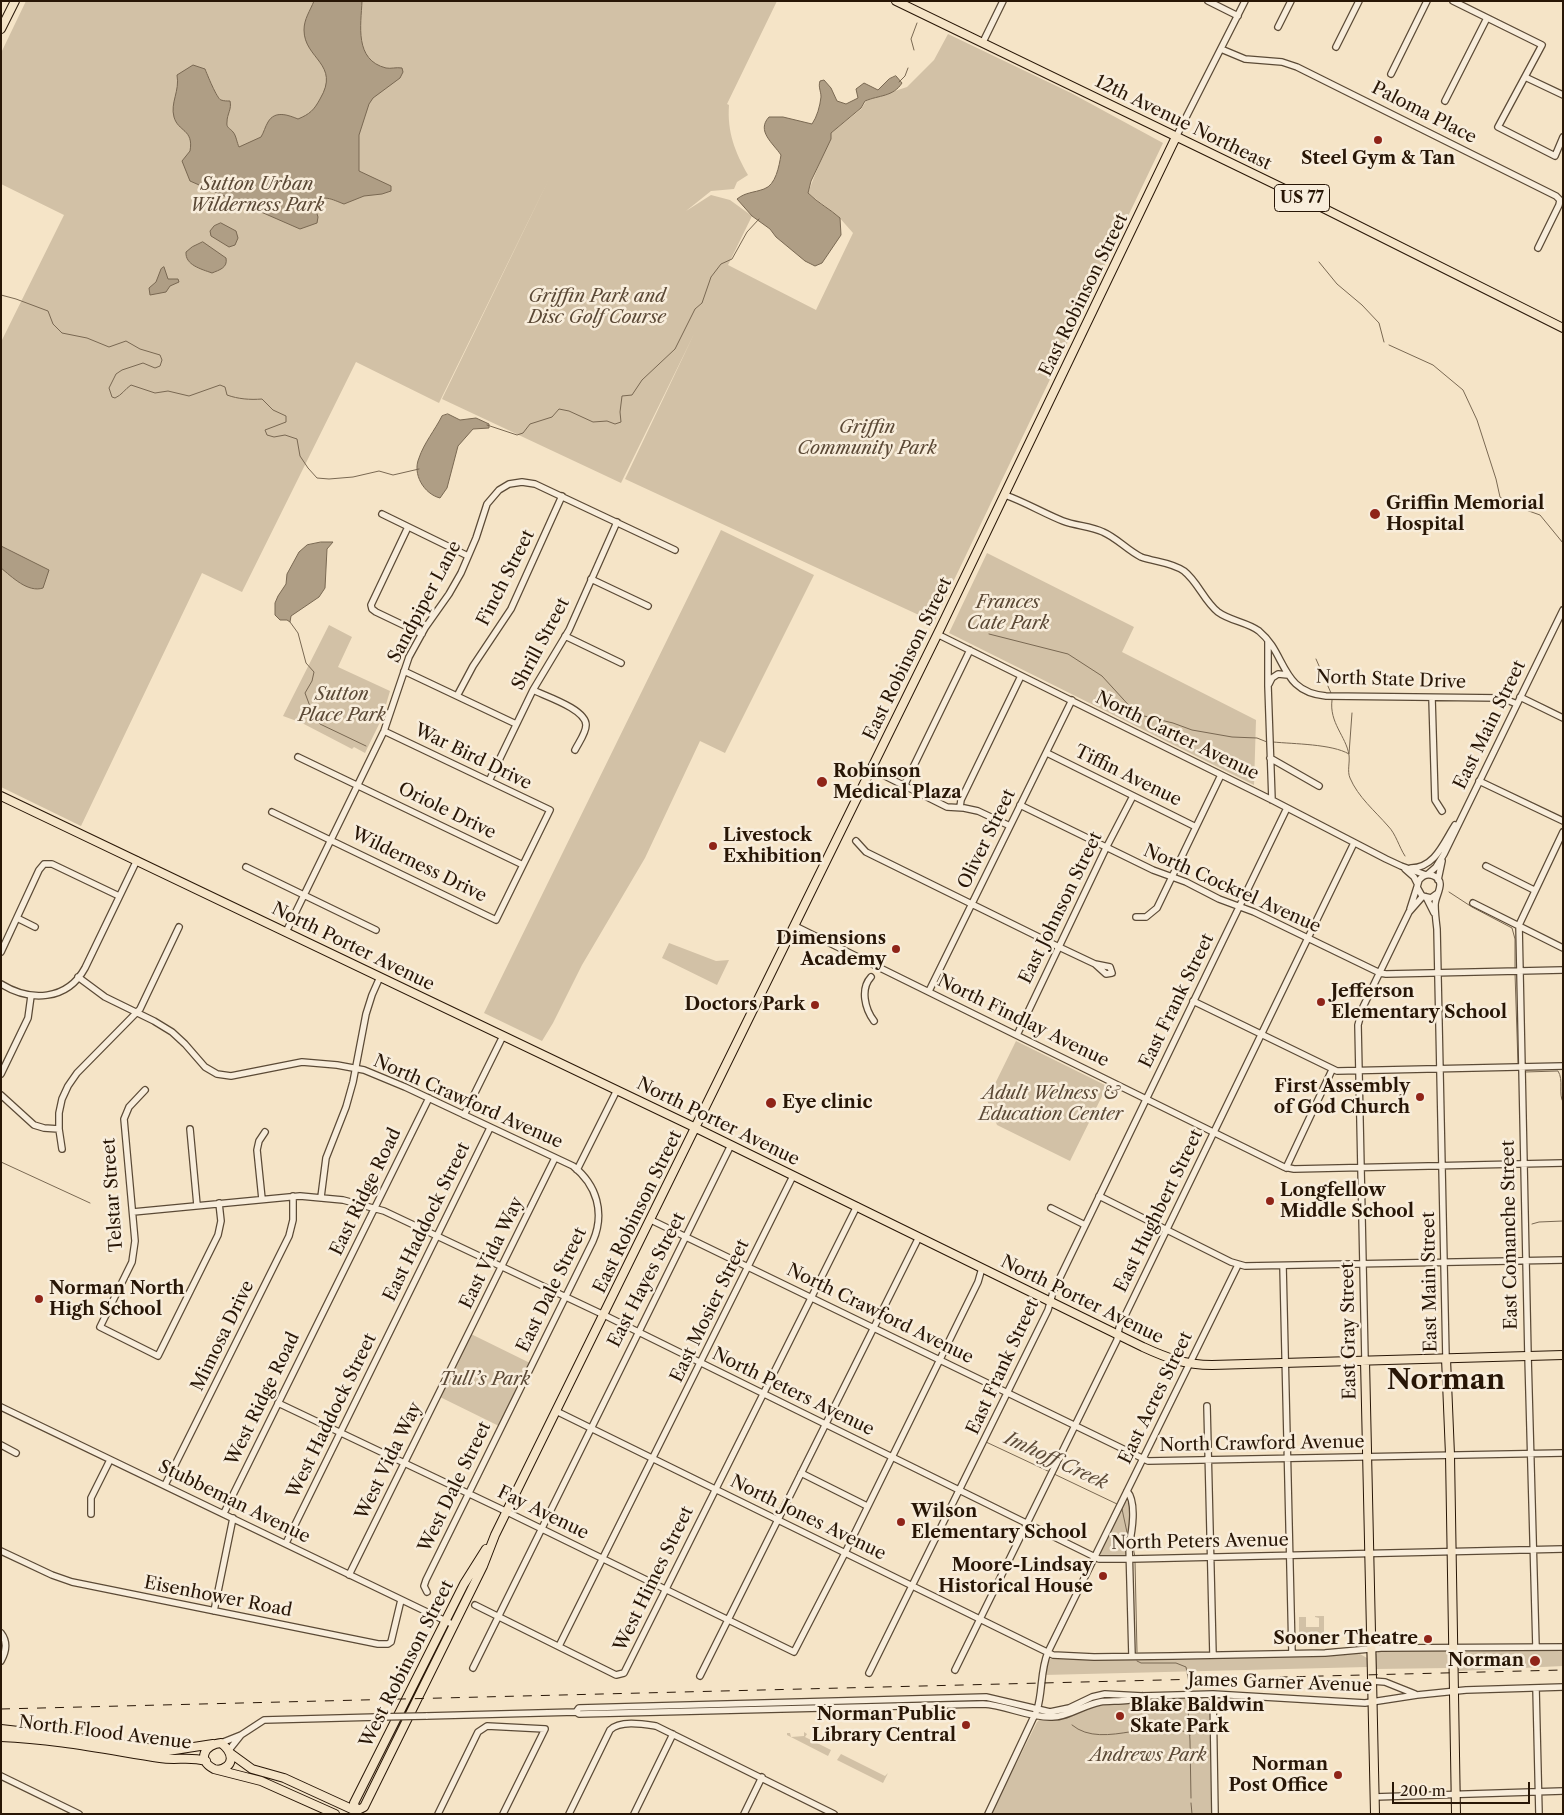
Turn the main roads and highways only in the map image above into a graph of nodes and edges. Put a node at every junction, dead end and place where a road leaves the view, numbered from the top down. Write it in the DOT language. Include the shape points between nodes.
graph roads {
  1 [pos="15,1"];
  2 [pos="896,1"];
  3 [pos="1,29"];
  4 [pos="1176,137"];
  5 [pos="1563,328"];
  6 [pos="1,796"];
  7 [pos="696,1128"];
  8 [pos="1563,1355"];
  9 [pos="1446,1358"];
  10 [pos="1365,1360"];
  11 [pos="556,1411"];
  12 [pos="495,1535"];
  13 [pos="1,1729"];
  14 [pos="1,1737"];
  15 [pos="217,1743"];
  16 [pos="230,1751"];
  17 [pos="206,1761"];
  18 [pos="218,1770"];
  19 [pos="358,1813"];
  20 [pos="335,1814"];
  21 [pos="1375,1814"];
  22 [pos="1456,1814"];
  1 -- 3 [label="main road"];
  2 -- 4 [label="main road, 12th Avenue Northeast / US 77"];
  4 -- 5 [label="main road, 12th Avenue Northeast / US 77"];
  4 -- 7 [label="main road, East Robinson Street"];
  6 -- 7 [label="main road, North Porter Avenue"];
  7 -- 10 [label="main road, North Porter Avenue" via="1153,1352 1189,1364"];
  7 -- 11 [label="main road, East Robinson Street"];
  8 -- 9 [label="main road, North Porter Avenue"];
  9 -- 10 [label="main road, North Porter Avenue"];
  9 -- 22 [label="main road, East Main Street"];
  10 -- 21 [label="main road, East Gray Street"];
  11 -- 12 [label="main road, West Robinson Street"];
  12 -- 19 [label="main road, West Robinson Street" via="454,1625 364,1807"];
  12 -- 19 [label="main road, West Robinson Street" via="468,1576 354,1803"];
  13 -- 15 [label="main road, North Flood Avenue" via="168,1751"];
  14 -- 17 [label="main road, North Flood Avenue" via="163,1759 187,1757"];
  15 -- 16 [label="main road"];
  15 -- 17 [label="main road" via="206,1751"];
  16 -- 18 [label="main road" via="229,1763"];
  16 -- 19 [label="main road" via="252,1769 284,1778"];
  17 -- 18 [label="main road"];
  18 -- 20 [label="main road" via="261,1781"];
}
